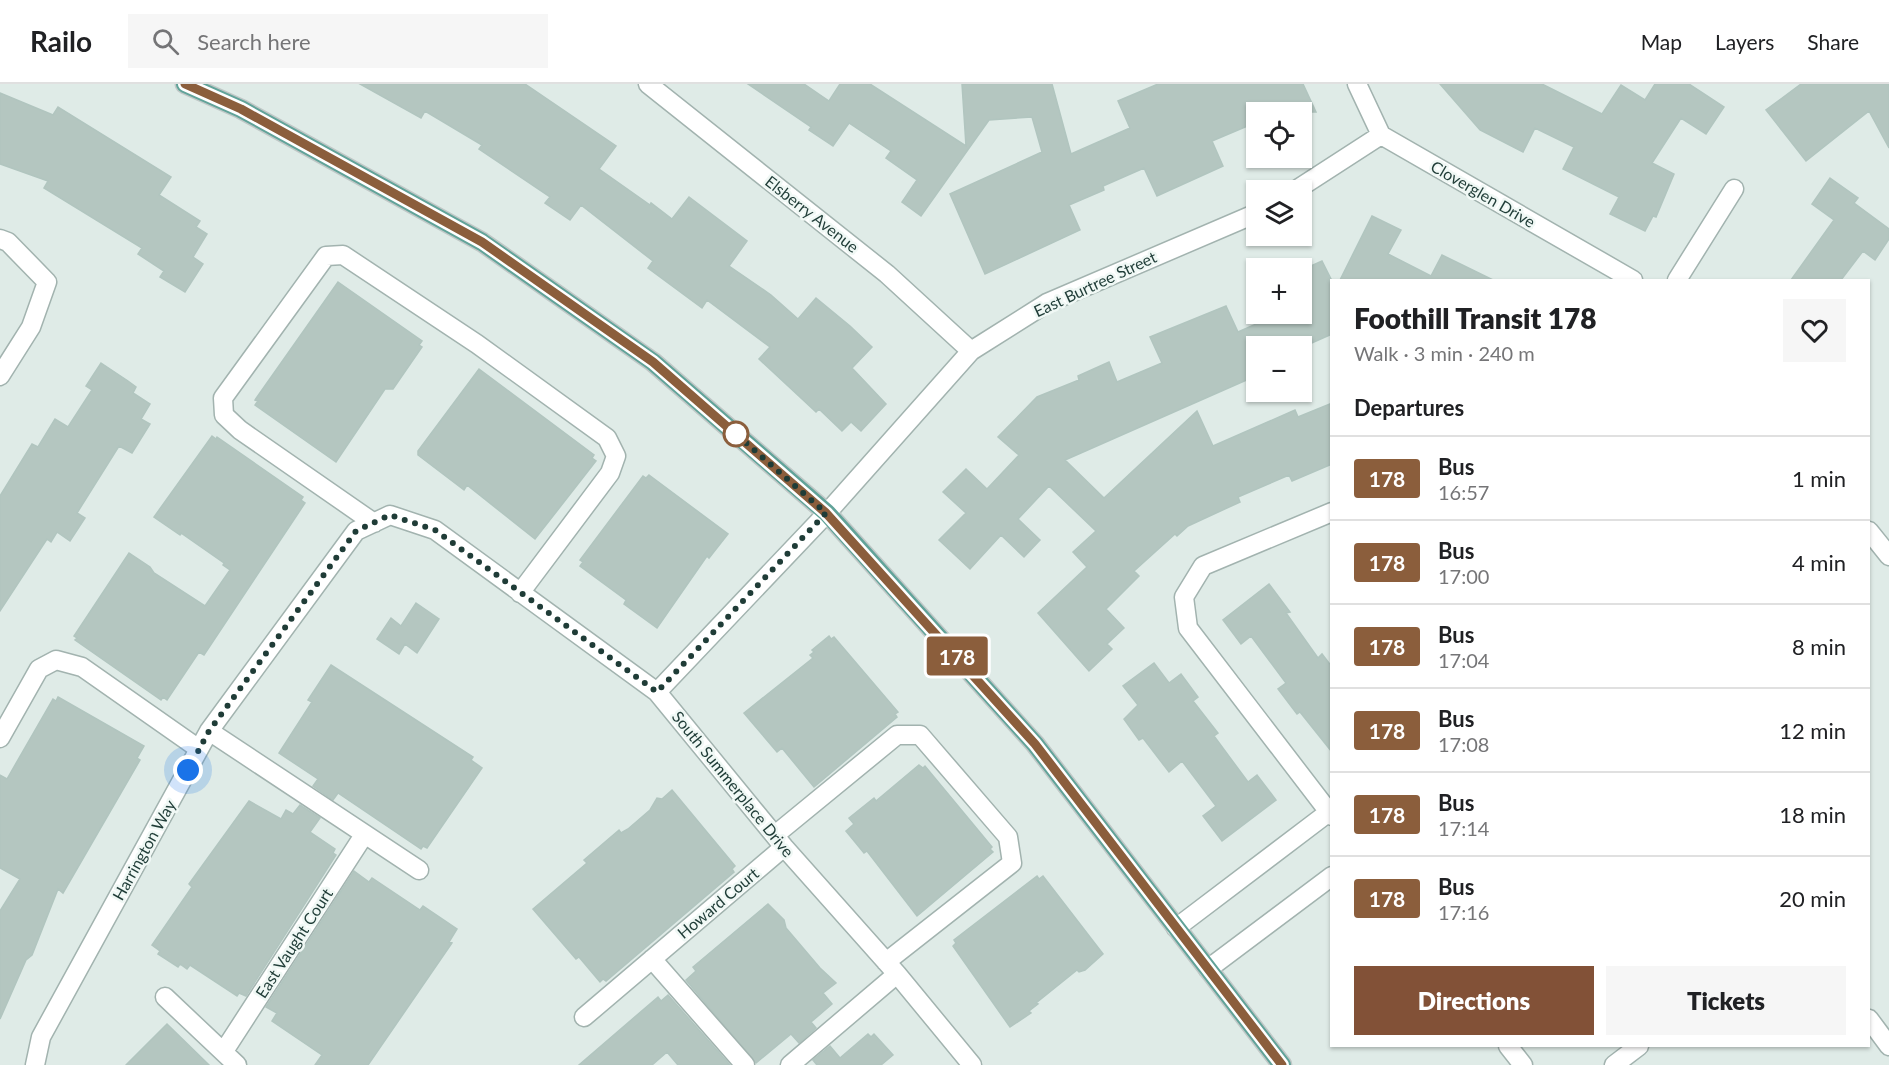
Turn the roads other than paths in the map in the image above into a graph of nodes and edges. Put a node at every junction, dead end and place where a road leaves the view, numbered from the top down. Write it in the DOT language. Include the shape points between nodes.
graph roads {
  1 [pos="185,84"];
  2 [pos="648,84"];
  3 [pos="1357,84"];
  4 [pos="1381,135"];
  5 [pos="1311,180"];
  6 [pos="1734,189"];
  7 [pos="1246,218"];
  8 [pos="0,238"];
  9 [pos="1631,279"];
  10 [pos="1678,279"];
  11 [pos="971,351"];
  12 [pos="0,376"];
  13 [pos="826,513"];
  14 [pos="1330,513"];
  15 [pos="382,519"];
  16 [pos="1870,532"];
  17 [pos="1889,556"];
  18 [pos="520,593"];
  19 [pos="657,692"];
  20 [pos="209,731"];
  21 [pos="0,738"];
  22 [pos="199,749"];
  23 [pos="1330,814"];
  24 [pos="364,834"];
  25 [pos="779,841"];
  26 [pos="419,870"];
  27 [pos="1330,878"];
  28 [pos="1176,928"];
  29 [pos="652,959"];
  30 [pos="892,968"];
  31 [pos="1208,969"];
  32 [pos="165,998"];
  33 [pos="584,1017"];
  34 [pos="1870,1020"];
  35 [pos="1889,1046"];
  36 [pos="1509,1047"];
  37 [pos="1638,1047"];
  38 [pos="224,1051"];
  39 [pos="35,1065"];
  40 [pos="237,1065"];
  41 [pos="745,1065"];
  42 [pos="790,1065"];
  43 [pos="972,1065"];
  44 [pos="1282,1065"];
  45 [pos="1523,1065"];
  46 [pos="1614,1065"];
  1 -- 13 [label="main road" via="241,109 482,242 653,362"];
  2 -- 11 [label="street, Elsberry Avenue" via="887,274"];
  3 -- 4 [label="street"];
  4 -- 5 [label="street"];
  4 -- 9 [label="street, Cloverglen Drive"];
  6 -- 10 [label="street"];
  7 -- 11 [label="street, East Burtree Street" via="1047,303"];
  8 -- 12 [label="street" via="47,282 31,327"];
  11 -- 13 [label="street, East Burtree Street"];
  13 -- 19 [label="street, East Burtree Street"];
  13 -- 28 [label="main road" via="1035,744"];
  14 -- 23 [label="street" via="1203,566 1184,597 1188,628"];
  15 -- 18 [label="street, South Summerplace Drive" via="435,530"];
  15 -- 18 [label="street, South Summerplace Drive" via="240,430 224,415 223,398 326,256 343,255 477,344 607,438 616,456 610,472"];
  15 -- 20 [label="street, Harrington Way" via="356,531"];
  16 -- 17 [label="street"];
  18 -- 19 [label="street, South Summerplace Drive"];
  19 -- 25 [label="street, South Summerplace Drive"];
  20 -- 22 [label="street, Harrington Way"];
  20 -- 24 [label="street"];
  21 -- 22 [label="street" via="39,669 56,660 82,668"];
  22 -- 39 [label="street, Harrington Way" via="41,1037"];
  23 -- 28 [label="street"];
  24 -- 26 [label="street"];
  24 -- 38 [label="street, East Vaught Court"];
  25 -- 29 [label="street, Howard Court"];
  25 -- 30 [label="street, South Summerplace Drive"];
  25 -- 30 [label="street, Howard Court" via="897,735 920,735 1008,837 1012,863"];
  27 -- 31 [label="street"];
  28 -- 31 [label="main road"];
  29 -- 33 [label="street, Howard Court"];
  29 -- 41 [label="street"];
  30 -- 42 [label="street"];
  30 -- 43 [label="street, South Summerplace Drive"];
  31 -- 44 [label="main road"];
  32 -- 38 [label="street"];
  34 -- 35 [label="street"];
  36 -- 45 [label="street"];
  37 -- 46 [label="street"];
  38 -- 40 [label="street"];
}
